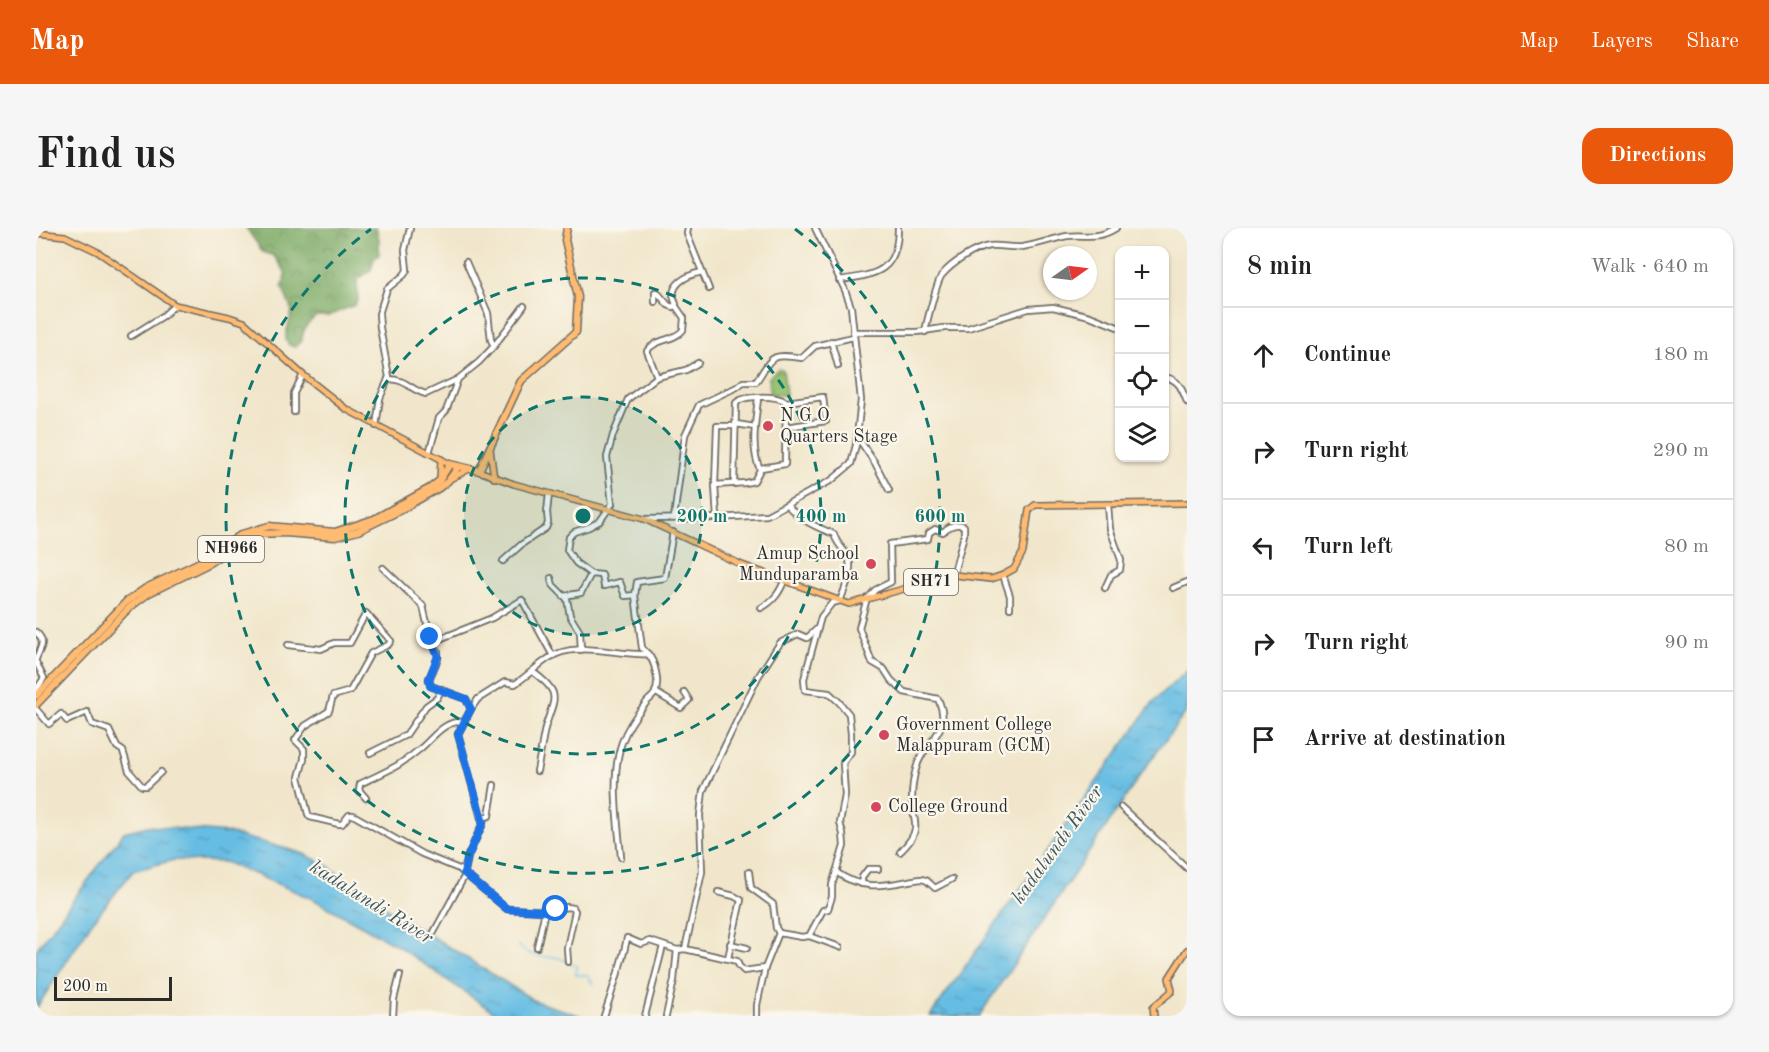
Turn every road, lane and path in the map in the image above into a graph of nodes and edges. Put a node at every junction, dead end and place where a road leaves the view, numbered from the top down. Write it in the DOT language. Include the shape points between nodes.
graph roads {
  1 [pos="410,228"];
  2 [pos="567,228"];
  3 [pos="688,228"];
  4 [pos="815,228"];
  5 [pos="898,228"];
  6 [pos="1116,228"];
  7 [pos="36,232"];
  8 [pos="466,262"];
  9 [pos="702,272"];
  10 [pos="839,280"];
  11 [pos="709,289"];
  12 [pos="655,302"];
  13 [pos="176,305"];
  14 [pos="675,305"];
  15 [pos="524,306"];
  16 [pos="1115,326"];
  17 [pos="925,332"];
  18 [pos="853,335"];
  19 [pos="131,336"];
  20 [pos="831,341"];
  21 [pos="494,346"];
  22 [pos="698,363"];
  23 [pos="838,366"];
  24 [pos="303,375"];
  25 [pos="657,377"];
  26 [pos="1169,378"];
  27 [pos="388,379"];
  28 [pos="458,379"];
  29 [pos="758,398"];
  30 [pos="786,402"];
  31 [pos="1187,402"];
  32 [pos="294,412"];
  33 [pos="736,425"];
  34 [pos="376,426"];
  35 [pos="755,427"];
  36 [pos="786,427"];
  37 [pos="858,438"];
  38 [pos="490,447"];
  39 [pos="429,453"];
  40 [pos="441,459"];
  41 [pos="450,464"];
  42 [pos="458,467"];
  43 [pos="469,469"];
  44 [pos="760,469"];
  45 [pos="479,471"];
  46 [pos="494,478"];
  47 [pos="439,481"];
  48 [pos="447,481"];
  49 [pos="734,484"];
  50 [pos="715,485"];
  51 [pos="889,490"];
  52 [pos="549,494"];
  53 [pos="1187,503"];
  54 [pos="788,505"];
  55 [pos="1108,505"];
  56 [pos="607,508"];
  57 [pos="674,518"];
  58 [pos="717,518"];
  59 [pos="644,519"];
  60 [pos="673,532"];
  61 [pos="503,561"];
  62 [pos="383,568"];
  63 [pos="591,574"];
  64 [pos="1004,575"];
  65 [pos="953,576"];
  66 [pos="551,578"];
  67 [pos="785,579"];
  68 [pos="1187,582"];
  69 [pos="1105,588"];
  70 [pos="1173,588"];
  71 [pos="634,595"];
  72 [pos="564,596"];
  73 [pos="868,598"];
  74 [pos="840,601"];
  75 [pos="761,608"];
  76 [pos="1010,609"];
  77 [pos="818,628"];
  78 [pos="36,632"];
  79 [pos="432,642"];
  80 [pos="288,645"];
  81 [pos="581,650"];
  82 [pos="648,654"];
  83 [pos="551,656"];
  84 [pos="36,661"];
  85 [pos="533,672"];
  86 [pos="442,689"];
  87 [pos="36,690"];
  88 [pos="656,692"];
  89 [pos="684,692"];
  90 [pos="36,696"];
  91 [pos="36,705"];
  92 [pos="36,709"];
  93 [pos="471,709"];
  94 [pos="464,722"];
  95 [pos="370,753"];
  96 [pos="537,771"];
  97 [pos="161,772"];
  98 [pos="494,786"];
  99 [pos="366,798"];
  100 [pos="1121,807"];
  101 [pos="481,818"];
  102 [pos="900,852"];
  103 [pos="621,857"];
  104 [pos="1187,868"];
  105 [pos="878,869"];
  106 [pos="749,872"];
  107 [pos="836,872"];
  108 [pos="464,873"];
  109 [pos="952,879"];
  110 [pos="862,884"];
  111 [pos="718,892"];
  112 [pos="545,911"];
  113 [pos="434,932"];
  114 [pos="779,933"];
  115 [pos="809,936"];
  116 [pos="730,944"];
  117 [pos="663,946"];
  118 [pos="537,947"];
  119 [pos="840,947"];
  120 [pos="747,948"];
  121 [pos="686,949"];
  122 [pos="677,950"];
  123 [pos="1187,950"];
  124 [pos="728,958"];
  125 [pos="568,962"];
  126 [pos="765,968"];
  127 [pos="400,975"];
  128 [pos="393,1016"];
  129 [pos="604,1016"];
  130 [pos="645,1016"];
  131 [pos="666,1016"];
  132 [pos="757,1016"];
  133 [pos="1154,1016"];
  1 -- 27 [label="street" via="405,249 407,270 387,289 380,314"];
  2 -- 38 [label="highway" via="578,297 576,332 524,376"];
  3 -- 9 [label="street"];
  4 -- 10 [label="street"];
  5 -- 10 [label="street" via="894,257 883,269"];
  6 -- 17 [label="street" via="1105,235 1071,236 1024,247 990,246 973,253 941,276"];
  7 -- 13 [label="main road" via="65,236 98,252"];
  8 -- 21 [label="street" via="488,314"];
  9 -- 11 [label="street"];
  9 -- 14 [label="street" via="682,279 674,290"];
  10 -- 18 [label="street" via="851,307"];
  12 -- 14 [label="street" via="653,296 657,292 668,305"];
  13 -- 19 [label="street"];
  13 -- 24 [label="main road" via="244,322"];
  14 -- 25 [label="street" via="684,318 682,330 647,351"];
  15 -- 21 [label="street"];
  16 -- 17 [label="street" via="1053,307 1028,309 968,328"];
  17 -- 18 [label="street"];
  18 -- 20 [label="street"];
  18 -- 37 [label="street" via="861,400"];
  20 -- 23 [label="street"];
  20 -- 57 [label="street" via="815,346 802,358 771,358 756,382 743,382 699,405 685,435"];
  21 -- 28 [label="street"];
  22 -- 25 [label="street"];
  24 -- 32 [label="street" via="294,393"];
  24 -- 34 [label="main road"];
  25 -- 56 [label="street" via="628,399 613,435 608,457 612,504"];
  26 -- 31 [label="street" via="1179,383"];
  27 -- 28 [label="street" via="398,379 426,394"];
  27 -- 34 [label="street" via="380,398"];
  28 -- 39 [label="street" via="446,411 439,418"];
  29 -- 30 [label="street" via="780,398"];
  29 -- 33 [label="street" via="740,398 736,403"];
  29 -- 35 [label="street"];
  30 -- 36 [label="street"];
  30 -- 36 [label="street" via="823,397 826,421"];
  33 -- 35 [label="street"];
  33 -- 49 [label="street"];
  33 -- 50 [label="street" via="717,426"];
  34 -- 39 [label="main road"];
  35 -- 44 [label="street"];
  36 -- 44 [label="street" via="785,464"];
  37 -- 51 [label="street"];
  37 -- 54 [label="street" via="851,464 832,480"];
  38 -- 45 [label="highway"];
  38 -- 46 [label="main road"];
  39 -- 40 [label="main road"];
  40 -- 41 [label="main road"];
  40 -- 47 [label="main road"];
  41 -- 42 [label="highway"];
  41 -- 47 [label="highway, NH966"];
  42 -- 43 [label="highway"];
  42 -- 48 [label="highway, NH966"];
  43 -- 45 [label="highway"];
  43 -- 48 [label="main road"];
  44 -- 49 [label="street" via="754,481"];
  45 -- 46 [label="main road, SH71"];
  46 -- 52 [label="main road, SH71"];
  47 -- 90 [label="highway, NH966" via="374,519 346,530 269,526 242,534 204,560 126,602"];
  48 -- 91 [label="highway, NH966" via="373,525 346,535 267,532 246,539 129,608"];
  49 -- 50 [label="street"];
  50 -- 58 [label="street"];
  52 -- 56 [label="main road, SH71"];
  52 -- 61 [label="street" via="546,528"];
  53 -- 55 [label="main road"];
  54 -- 58 [label="street" via="767,515"];
  54 -- 74 [label="street" via="810,524 834,534 850,561"];
  55 -- 64 [label="main road" via="1035,505 1029,510 1023,552 1014,568"];
  55 -- 69 [label="street" via="1110,529 1121,560 1120,570 1111,575"];
  56 -- 59 [label="main road, SH71"];
  56 -- 63 [label="street" via="600,521 569,537 567,550"];
  57 -- 58 [label="street"];
  57 -- 59 [label="street"];
  59 -- 60 [label="main road, SH71"];
  60 -- 67 [label="main road, SH71" via="742,565"];
  60 -- 71 [label="street" via="665,578 637,582"];
  62 -- 79 [label="street" via="423,606"];
  63 -- 71 [label="street" via="602,575 604,586 620,582 625,596"];
  63 -- 72 [label="street" via="581,593"];
  64 -- 65 [label="main road, SH71" via="991,579"];
  64 -- 76 [label="street"];
  65 -- 73 [label="main road, SH71"];
  65 -- 73 [label="street" via="964,535 964,526 960,524 943,532 935,529 928,539 890,544 891,582"];
  66 -- 72 [label="street"];
  67 -- 74 [label="main road, SH71"];
  67 -- 75 [label="street" via="780,592"];
  68 -- 70 [label="street"];
  71 -- 82 [label="street" via="642,648"];
  72 -- 81 [label="street" via="580,632"];
  73 -- 74 [label="main road, SH71" via="849,604"];
  73 -- 102 [label="street" via="859,628 872,662 884,669 904,692 938,699 943,711 943,725 916,768 911,790 915,829"];
  74 -- 77 [label="street" via="832,603"];
  77 -- 107 [label="street" via="804,679 805,690 829,693 849,714 852,734 851,752 843,763 845,795 840,823 844,846"];
  77 -- 121 [label="street" via="807,638 798,634 780,644 758,677 703,791 702,872"];
  78 -- 84 [label="street" via="43,642"];
  79 -- 83 [label="street" via="492,618 522,600"];
  79 -- 86 [label="street" via="438,656 429,682 430,686"];
  80 -- 108 [label="street" via="321,649 334,643 350,643 366,613 391,641 371,653 350,691 333,696 329,711 305,726 295,740 305,753 299,777 308,814 339,824 353,815"];
  81 -- 82 [label="street"];
  81 -- 83 [label="street"];
  82 -- 88 [label="street" via="656,670"];
  83 -- 85 [label="street"];
  84 -- 87 [label="street" via="44,678"];
  85 -- 93 [label="street" via="515,684 505,682 478,699"];
  85 -- 96 [label="street" via="550,685 555,703 545,728"];
  86 -- 93 [label="street" via="466,699"];
  86 -- 95 [label="street" via="406,735"];
  88 -- 89 [label="street" via="681,708 689,700"];
  88 -- 103 [label="street" via="633,719 621,743 615,809"];
  92 -- 97 [label="street" via="49,724 61,714 67,721 87,712 92,724 110,730 129,771 141,786"];
  93 -- 94 [label="street"];
  94 -- 99 [label="street" via="447,725 397,766 360,784 359,790"];
  94 -- 101 [label="street" via="458,734"];
  98 -- 101 [label="street" via="489,816"];
  100 -- 104 [label="street"];
  101 -- 108 [label="street" via="483,823"];
  105 -- 110 [label="street" via="868,869"];
  106 -- 114 [label="street" via="751,888 773,904"];
  107 -- 110 [label="street"];
  107 -- 115 [label="street" via="828,909 818,917"];
  108 -- 112 [label="street" via="507,909"];
  108 -- 113 [label="street"];
  109 -- 110 [label="street" via="935,888 921,879 883,886"];
  111 -- 116 [label="street" via="741,900"];
  112 -- 118 [label="street"];
  112 -- 125 [label="street" via="574,909"];
  114 -- 115 [label="street"];
  114 -- 126 [label="street"];
  115 -- 119 [label="street"];
  116 -- 120 [label="street"];
  116 -- 124 [label="street"];
  117 -- 122 [label="street"];
  117 -- 129 [label="street" via="627,938"];
  117 -- 130 [label="street"];
  121 -- 122 [label="street"];
  121 -- 124 [label="street"];
  122 -- 131 [label="street"];
  123 -- 133 [label="main road" via="1168,978 1172,991 1153,1007"];
  124 -- 126 [label="street" via="737,961 744,971"];
  126 -- 132 [label="street"];
  127 -- 128 [label="street"];
}
